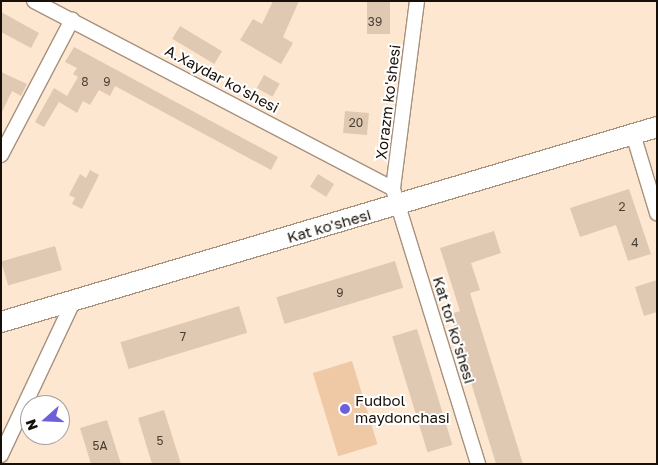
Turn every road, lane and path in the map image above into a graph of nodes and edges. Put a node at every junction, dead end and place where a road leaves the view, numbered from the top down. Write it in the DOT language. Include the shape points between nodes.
graph roads {
  1 [pos="34,1"];
  2 [pos="417,1"];
  3 [pos="72,20"];
  4 [pos="657,127"];
  5 [pos="633,134"];
  6 [pos="1,155"];
  7 [pos="396,198"];
  8 [pos="657,213"];
  9 [pos="72,302"];
  10 [pos="1,322"];
  11 [pos="1,455"];
  12 [pos="478,464"];
  1 -- 3 [label="street, A.Xaydar ko'shesi"];
  2 -- 7 [label="street, Xorazm ko'shesi"];
  3 -- 6 [label="street"];
  3 -- 7 [label="street, A.Xaydar ko'shesi"];
  4 -- 5 [label="street, Kat ko'shesi"];
  5 -- 7 [label="street, Kat ko'shesi"];
  5 -- 8 [label="street"];
  7 -- 9 [label="street, Kat ko'shesi"];
  7 -- 12 [label="street, Kat tor ko'shesi"];
  9 -- 10 [label="street, Kat ko'shesi"];
  9 -- 11 [label="street"];
}
